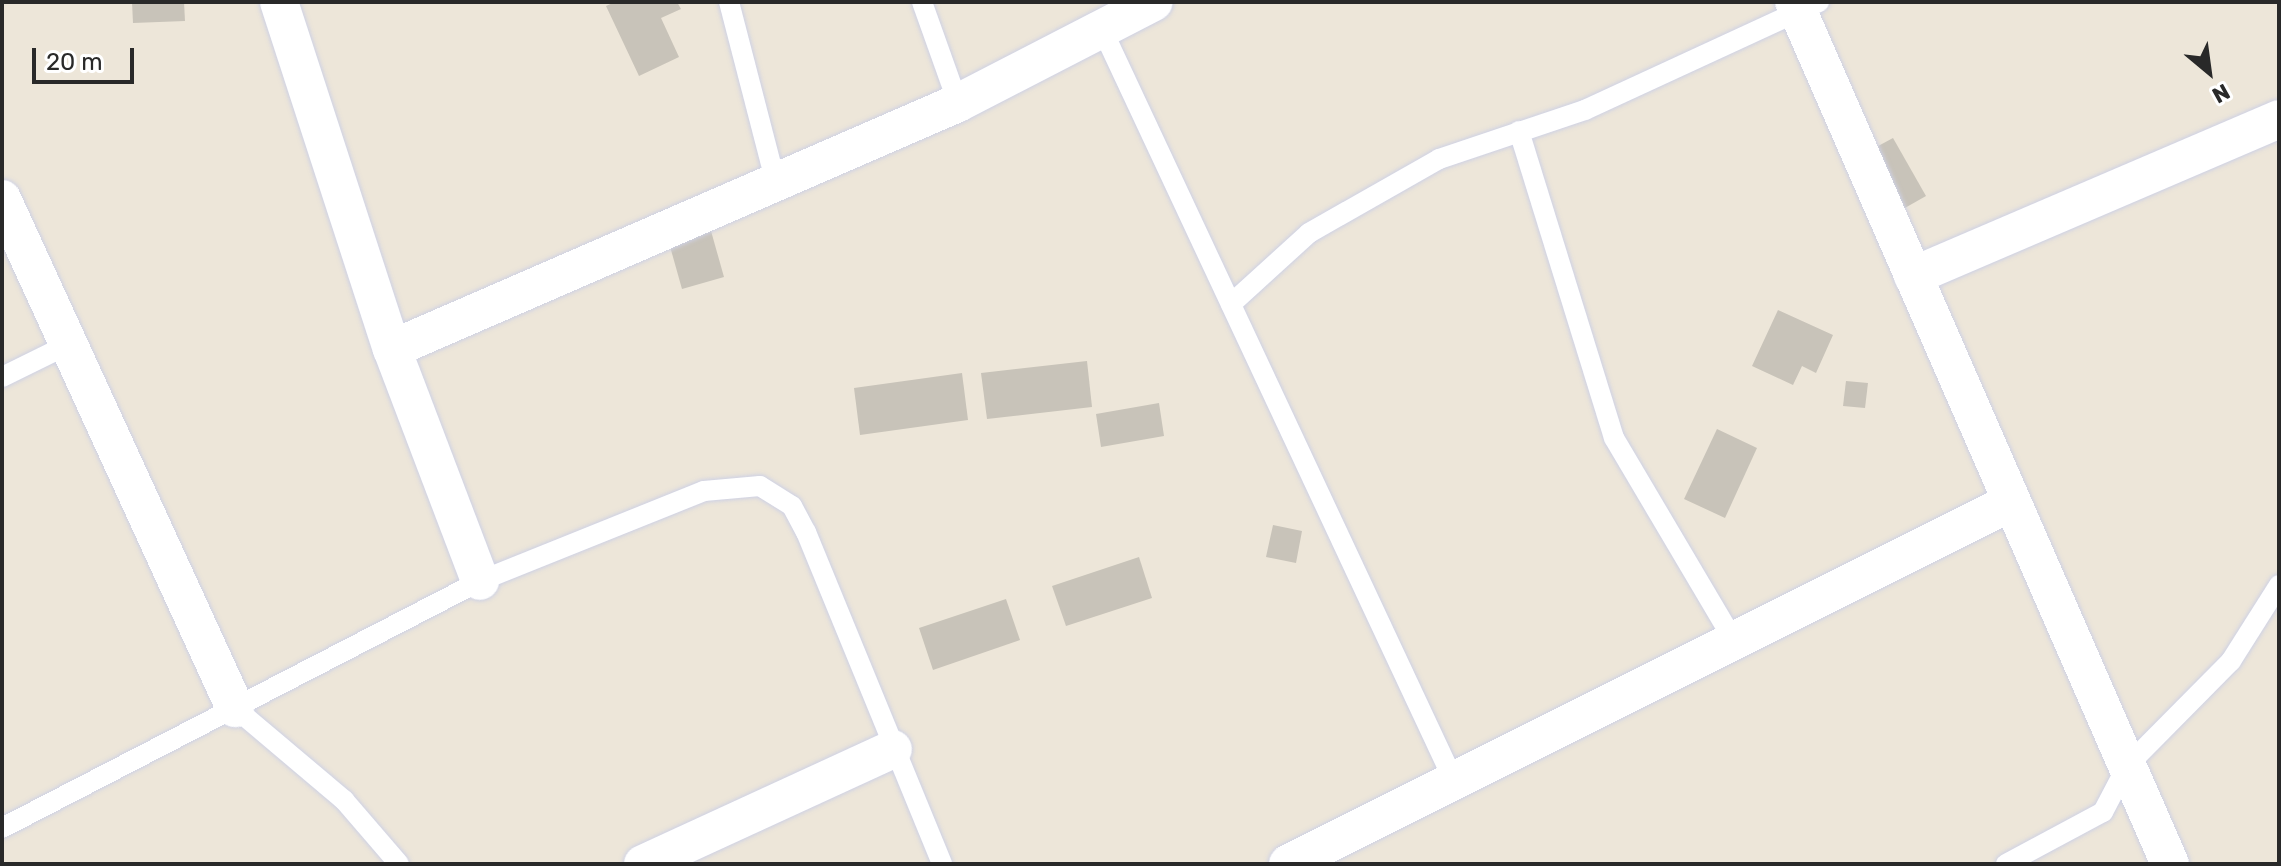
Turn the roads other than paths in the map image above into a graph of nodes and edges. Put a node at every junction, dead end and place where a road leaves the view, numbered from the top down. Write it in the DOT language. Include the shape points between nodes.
graph roads {
  1 [pos="279,2"];
  2 [pos="729,2"];
  3 [pos="922,2"];
  4 [pos="1154,2"];
  5 [pos="1804,5"];
  6 [pos="1102,29"];
  7 [pos="958,103"];
  8 [pos="2279,119"];
  9 [pos="1519,131"];
  10 [pos="775,180"];
  11 [pos="2,199"];
  12 [pos="1913,276"];
  13 [pos="1231,304"];
  14 [pos="69,344"];
  15 [pos="392,349"];
  16 [pos="2,377"];
  17 [pos="2012,502"];
  18 [pos="480,581"];
  19 [pos="2279,585"];
  20 [pos="1734,641"];
  21 [pos="235,708"];
  22 [pos="893,749"];
  23 [pos="2127,766"];
  24 [pos="1454,781"];
  25 [pos="2,828"];
  26 [pos="399,864"];
  27 [pos="643,864"];
  28 [pos="942,864"];
  29 [pos="1288,864"];
  30 [pos="2006,864"];
  31 [pos="2170,864"];
  1 -- 15 [label="street"];
  2 -- 10 [label="lane"];
  3 -- 7 [label="lane"];
  4 -- 6 [label="street"];
  5 -- 9 [label="lane" via="1585,110"];
  5 -- 12 [label="street"];
  6 -- 7 [label="street"];
  6 -- 13 [label="lane"];
  7 -- 10 [label="street"];
  8 -- 12 [label="street"];
  9 -- 13 [label="lane" via="1439,159 1367,197 1309,233"];
  9 -- 20 [label="lane" via="1614,438"];
  10 -- 15 [label="street"];
  11 -- 14 [label="street"];
  12 -- 17 [label="street"];
  13 -- 24 [label="lane"];
  14 -- 16 [label="lane"];
  14 -- 21 [label="street"];
  15 -- 18 [label="street"];
  17 -- 20 [label="street"];
  17 -- 23 [label="street"];
  18 -- 21 [label="lane"];
  18 -- 22 [label="lane" via="704,491 760,486 792,506 806,532"];
  19 -- 23 [label="lane" via="2231,661"];
  20 -- 24 [label="street"];
  21 -- 25 [label="lane"];
  21 -- 26 [label="lane" via="344,800"];
  22 -- 27 [label="street"];
  22 -- 28 [label="lane"];
  23 -- 30 [label="lane" via="2103,812"];
  23 -- 31 [label="street"];
  24 -- 29 [label="street"];
}
